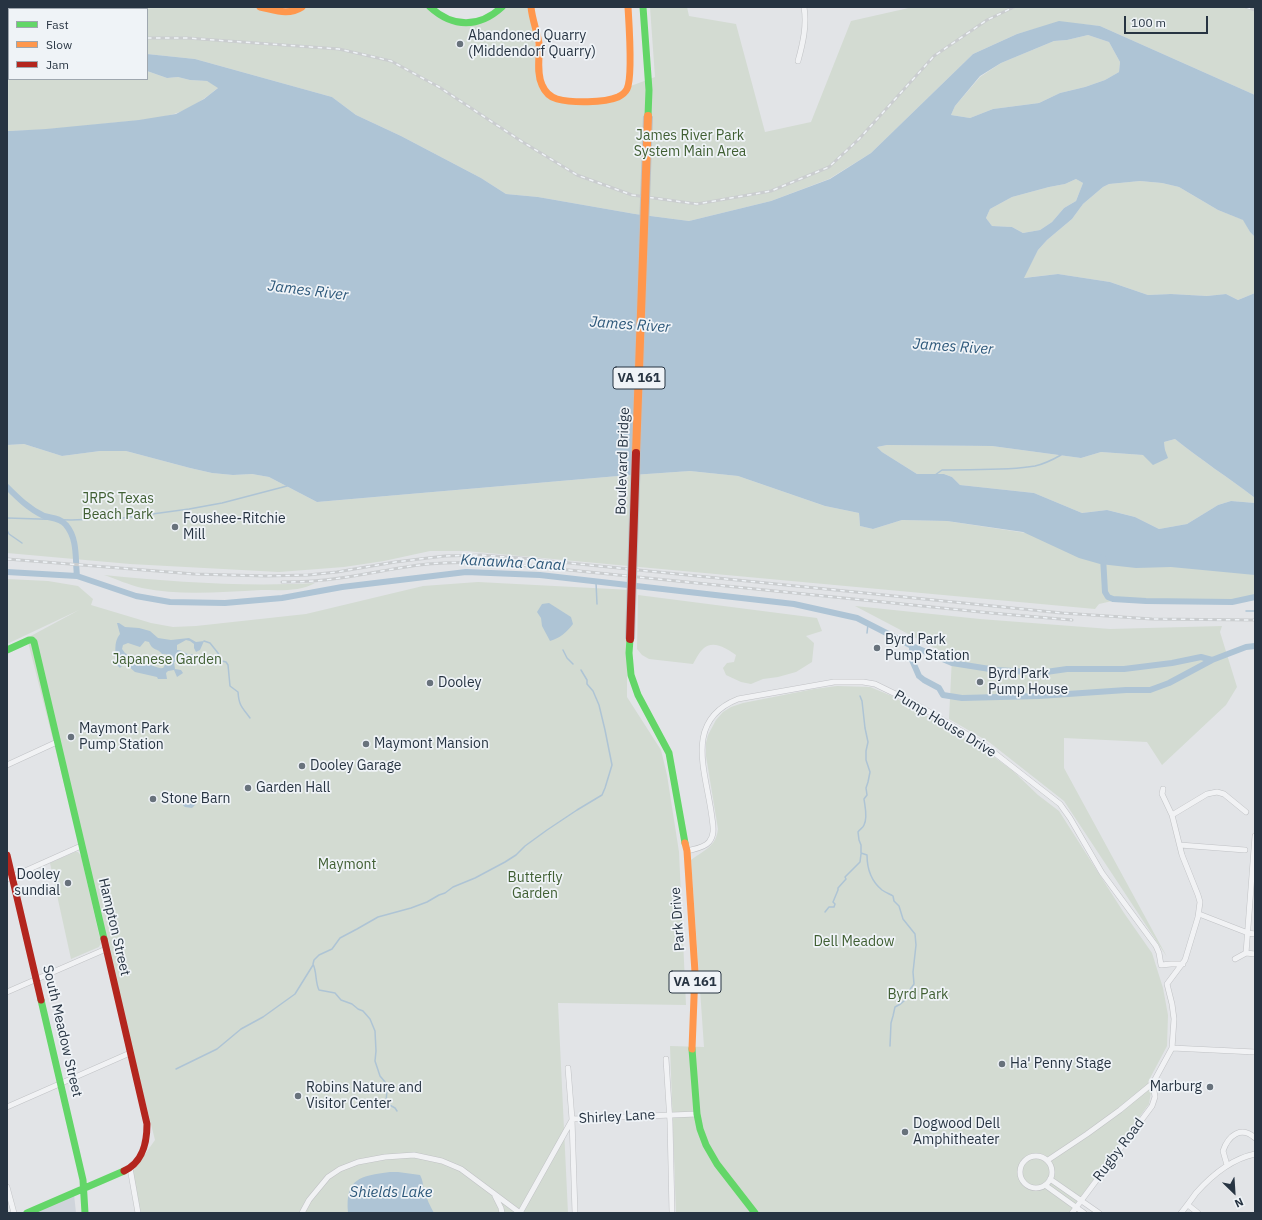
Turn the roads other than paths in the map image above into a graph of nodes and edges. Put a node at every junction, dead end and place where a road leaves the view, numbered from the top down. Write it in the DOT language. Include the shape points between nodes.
graph roads {
  1 [pos="260,7"];
  2 [pos="302,7"];
  3 [pos="430,7"];
  4 [pos="502,7"];
  5 [pos="531,7"];
  6 [pos="628,7"];
  7 [pos="644,7"];
  8 [pos="804,7"];
  9 [pos="798,61"];
  10 [pos="630,639"];
  11 [pos="7,650"];
  12 [pos="57,742"];
  13 [pos="7,765"];
  14 [pos="1163,789"];
  15 [pos="1246,812"];
  16 [pos="1172,815"];
  17 [pos="1255,836"];
  18 [pos="1180,845"];
  19 [pos="81,846"];
  20 [pos="1245,850"];
  21 [pos="687,851"];
  22 [pos="7,855"];
  23 [pos="10,878"];
  24 [pos="1199,914"];
  25 [pos="1248,933"];
  26 [pos="1255,934"];
  27 [pos="106,949"];
  28 [pos="1246,953"];
  29 [pos="1255,954"];
  30 [pos="1235,958"];
  31 [pos="1183,964"];
  32 [pos="36,979"];
  33 [pos="7,992"];
  34 [pos="1172,1048"];
  35 [pos="1255,1052"];
  36 [pos="130,1053"];
  37 [pos="666,1059"];
  38 [pos="568,1068"];
  39 [pos="60,1083"];
  40 [pos="1153,1083"];
  41 [pos="7,1107"];
  42 [pos="697,1114"];
  43 [pos="670,1115"];
  44 [pos="572,1119"];
  45 [pos="1255,1138"];
  46 [pos="1255,1154"];
  47 [pos="1048,1160"];
  48 [pos="1227,1165"];
  49 [pos="130,1168"];
  50 [pos="1050,1179"];
  51 [pos="1045,1185"];
  52 [pos="85,1187"];
  53 [pos="7,1188"];
  54 [pos="494,1194"];
  55 [pos="1081,1200"];
  56 [pos="1188,1205"];
  57 [pos="1076,1207"];
  58 [pos="14,1213"];
  59 [pos="27,1213"];
  60 [pos="85,1213"];
  61 [pos="138,1213"];
  62 [pos="302,1213"];
  63 [pos="502,1213"];
  64 [pos="520,1213"];
  65 [pos="575,1213"];
  66 [pos="672,1213"];
  67 [pos="755,1213"];
  68 [pos="1072,1213"];
  69 [pos="1084,1213"];
  70 [pos="1099,1213"];
  71 [pos="1181,1213"];
  72 [pos="1198,1213"];
  1 -- 2 [label="street" via="291,13"];
  3 -- 4 [label="street" via="446,20 465,24 482,21"];
  5 -- 6 [label="street" via="539,48 539,79 548,94 560,100 613,99 622,95 628,87"];
  7 -- 10 [label="street, Boulevard Bridge / VA 161, bridge" via="649,90"];
  8 -- 9 [label="street" via="804,31"];
  10 -- 21 [label="street, Park Drive / VA 161" via="631,675 638,695 669,753"];
  11 -- 12 [label="street, Hampton Street" via="29,640 34,642"];
  12 -- 13 [label="street"];
  12 -- 19 [label="street, Hampton Street"];
  14 -- 16 [label="street" via="1162,794"];
  15 -- 16 [label="street" via="1224,794 1214,792"];
  16 -- 18 [label="street"];
  17 -- 25 [label="street"];
  18 -- 20 [label="street"];
  18 -- 24 [label="street" via="1200,902"];
  19 -- 23 [label="street"];
  19 -- 27 [label="street, Hampton Street"];
  21 -- 31 [label="street, Pump House Drive" via="705,845 712,837 702,746 708,723 720,709 738,699 834,682 876,684 914,703 983,744 1060,804 1102,873 1156,946 1161,965"];
  21 -- 42 [label="street, Park Drive / VA 161" via="695,972 692,1054"];
  22 -- 23 [label="street, South Meadow Street"];
  23 -- 32 [label="street, South Meadow Street"];
  24 -- 25 [label="street"];
  24 -- 31 [label="street"];
  25 -- 26 [label="street"];
  25 -- 28 [label="street"];
  27 -- 32 [label="street"];
  27 -- 36 [label="street, Hampton Street"];
  28 -- 29 [label="street"];
  28 -- 30 [label="street"];
  31 -- 34 [label="street" via="1167,984 1174,1019"];
  32 -- 33 [label="street"];
  32 -- 39 [label="street, South Meadow Street"];
  34 -- 35 [label="street"];
  34 -- 40 [label="street"];
  36 -- 39 [label="street"];
  36 -- 49 [label="street, Hampton Street" via="147,1136 142,1154"];
  37 -- 43 [label="street"];
  38 -- 44 [label="street"];
  39 -- 41 [label="street"];
  39 -- 52 [label="street, South Meadow Street"];
  40 -- 47 [label="street" via="1115,1114"];
  40 -- 55 [label="street, Rugby Road" via="1152,1106"];
  42 -- 43 [label="street, Shirley Lane"];
  42 -- 67 [label="street, Park Drive / VA 161" via="706,1145 717,1164"];
  43 -- 44 [label="street, Shirley Lane"];
  43 -- 66 [label="street"];
  44 -- 64 [label="street, Shirley Lane"];
  44 -- 65 [label="street"];
  45 -- 48 [label="street" via="1248,1133 1240,1133 1228,1139 1223,1151"];
  46 -- 48 [label="street"];
  47 -- 50 [label="street" via="1052,1167"];
  47 -- 51 [label="street" via="1034,1155 1025,1160 1020,1168 1021,1178 1027,1186 1037,1188"];
  48 -- 56 [label="street" via="1196,1193"];
  49 -- 52 [label="street"];
  49 -- 61 [label="street"];
  50 -- 51 [label="street"];
  50 -- 55 [label="street"];
  51 -- 57 [label="street"];
  52 -- 59 [label="street"];
  52 -- 60 [label="street, South Meadow Street"];
  53 -- 58 [label="street"];
  54 -- 62 [label="street" via="461,1169 442,1161 414,1155 385,1157 358,1162 332,1174 313,1195"];
  54 -- 63 [label="street"];
  54 -- 64 [label="street"];
  55 -- 57 [label="street, Rugby Road"];
  55 -- 70 [label="street"];
  56 -- 71 [label="street"];
  56 -- 72 [label="street"];
  57 -- 68 [label="street, Rugby Road"];
  57 -- 69 [label="street"];
}
